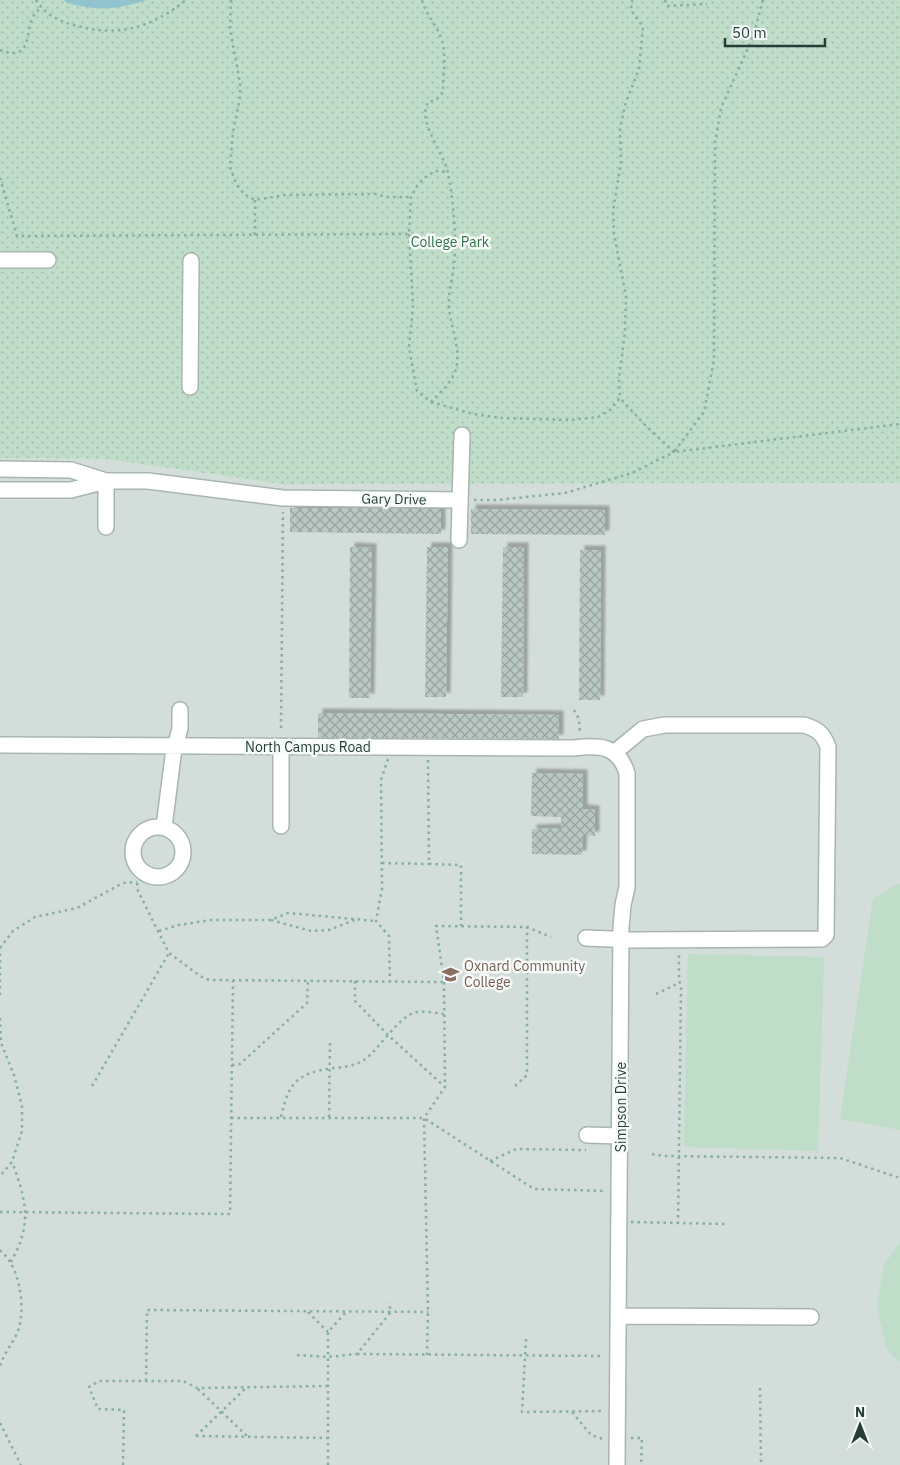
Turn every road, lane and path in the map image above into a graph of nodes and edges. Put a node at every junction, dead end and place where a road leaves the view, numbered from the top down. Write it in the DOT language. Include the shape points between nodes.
graph roads {
  1 [pos="36,0"];
  2 [pos="186,0"];
  3 [pos="232,0"];
  4 [pos="422,0"];
  5 [pos="632,0"];
  6 [pos="665,0"];
  7 [pos="763,0"];
  8 [pos="707,4"];
  9 [pos="41,8"];
  10 [pos="0,50"];
  11 [pos="448,172"];
  12 [pos="0,178"];
  13 [pos="411,197"];
  14 [pos="255,200"];
  15 [pos="409,234"];
  16 [pos="255,235"];
  17 [pos="0,260"];
  18 [pos="48,260"];
  19 [pos="191,261"];
  20 [pos="190,387"];
  21 [pos="620,398"];
  22 [pos="431,402"];
  23 [pos="900,424"];
  24 [pos="462,435"];
  25 [pos="674,452"];
  26 [pos="0,469"];
  27 [pos="106,481"];
  28 [pos="0,490"];
  29 [pos="283,498"];
  30 [pos="459,500"];
  31 [pos="106,527"];
  32 [pos="459,540"];
  33 [pos="180,710"];
  34 [pos="574,710"];
  35 [pos="281,728"];
  36 [pos="580,734"];
  37 [pos="0,745"];
  38 [pos="176,746"];
  39 [pos="281,747"];
  40 [pos="615,752"];
  41 [pos="388,759"];
  42 [pos="428,759"];
  43 [pos="281,826"];
  44 [pos="164,827"];
  45 [pos="382,862"];
  46 [pos="429,864"];
  47 [pos="142,879"];
  48 [pos="358,919"];
  49 [pos="271,920"];
  50 [pos="376,921"];
  51 [pos="460,926"];
  52 [pos="528,928"];
  53 [pos="159,931"];
  54 [pos="551,937"];
  55 [pos="586,938"];
  56 [pos="621,940"];
  57 [pos="679,940"];
  58 [pos="0,948"];
  59 [pos="169,953"];
  60 [pos="233,981"];
  61 [pos="308,981"];
  62 [pos="354,981"];
  63 [pos="390,982"];
  64 [pos="444,982"];
  65 [pos="680,983"];
  66 [pos="656,994"];
  67 [pos="0,995"];
  68 [pos="444,1014"];
  69 [pos="0,1018"];
  70 [pos="388,1035"];
  71 [pos="330,1042"];
  72 [pos="232,1065"];
  73 [pos="330,1069"];
  74 [pos="92,1086"];
  75 [pos="515,1086"];
  76 [pos="445,1087"];
  77 [pos="281,1117"];
  78 [pos="329,1117"];
  79 [pos="231,1118"];
  80 [pos="424,1118"];
  81 [pos="620,1136"];
  82 [pos="587,1142"];
  83 [pos="652,1154"];
  84 [pos="680,1156"];
  85 [pos="490,1161"];
  86 [pos="12,1162"];
  87 [pos="0,1176"];
  88 [pos="900,1178"];
  89 [pos="620,1192"];
  90 [pos="0,1212"];
  91 [pos="25,1212"];
  92 [pos="630,1222"];
  93 [pos="678,1224"];
  94 [pos="726,1224"];
  95 [pos="0,1250"];
  96 [pos="11,1262"];
  97 [pos="390,1302"];
  98 [pos="307,1311"];
  99 [pos="346,1312"];
  100 [pos="428,1312"];
  101 [pos="390,1313"];
  102 [pos="619,1316"];
  103 [pos="811,1317"];
  104 [pos="328,1332"];
  105 [pos="526,1339"];
  106 [pos="357,1354"];
  107 [pos="297,1355"];
  108 [pos="427,1355"];
  109 [pos="525,1356"];
  110 [pos="605,1356"];
  111 [pos="328,1357"];
  112 [pos="0,1366"];
  113 [pos="146,1381"];
  114 [pos="327,1386"];
  115 [pos="247,1387"];
  116 [pos="197,1388"];
  117 [pos="760,1388"];
  118 [pos="221,1411"];
  119 [pos="605,1411"];
  120 [pos="572,1412"];
  121 [pos="0,1423"];
  122 [pos="249,1437"];
  123 [pos="328,1438"];
  124 [pos="627,1438"];
  125 [pos="605,1439"];
  126 [pos="21,1465"];
  127 [pos="124,1465"];
  128 [pos="328,1465"];
  129 [pos="617,1465"];
  130 [pos="641,1465"];
  131 [pos="761,1465"];
  1 -- 9 [label="path"];
  2 -- 9 [label="path" via="149,24 112,32 93,31 60,21"];
  3 -- 14 [label="path" via="231,44 240,98 230,167 244,194"];
  4 -- 11 [label="path" via="424,10 444,44 443,92 425,108"];
  5 -- 21 [label="path" via="631,10 643,27 639,68 620,128 621,162 613,211 626,296"];
  6 -- 8 [label="path" via="667,6"];
  7 -- 25 [label="path" via="753,37 722,108 715,143 714,360 704,412"];
  9 -- 10 [label="path" via="32,17 26,44 15,52"];
  11 -- 13 [label="path" via="435,171 424,178"];
  11 -- 22 [label="path" via="455,229 455,262 448,302 457,348 456,368 448,384"];
  12 -- 16 [label="path" via="16,236"];
  13 -- 14 [label="path" via="305,194"];
  13 -- 15 [label="path"];
  14 -- 16 [label="path"];
  15 -- 16 [label="path"];
  15 -- 22 [label="path" via="413,306 409,347 417,391"];
  17 -- 18 [label="street"];
  19 -- 20 [label="street"];
  21 -- 22 [label="path" via="609,411 598,417 570,420 502,418"];
  21 -- 25 [label="path"];
  23 -- 25 [label="path"];
  24 -- 30 [label="street"];
  25 -- 30 [label="path" via="632,473 565,494"];
  26 -- 27 [label="street, Gary Drive" via="71,470"];
  27 -- 28 [label="street, Gary Drive" via="70,490"];
  27 -- 29 [label="street, Gary Drive" via="148,481"];
  27 -- 31 [label="street"];
  29 -- 30 [label="street, Gary Drive"];
  29 -- 35 [label="path"];
  30 -- 32 [label="street"];
  33 -- 38 [label="street"];
  34 -- 36 [label="path" via="579,719"];
  37 -- 38 [label="street, North Campus Road"];
  38 -- 39 [label="street, North Campus Road"];
  38 -- 44 [label="street"];
  39 -- 40 [label="street, North Campus Road" via="595,746"];
  39 -- 43 [label="street"];
  40 -- 56 [label="street, Simpson Drive" via="627,773 627,887"];
  40 -- 57 [label="street" via="643,730 665,725 804,725 816,729 828,747 826,935 822,939"];
  41 -- 45 [label="path" via="381,780"];
  42 -- 46 [label="path"];
  44 -- 47 [label="street" via="155,826 140,833 132,847 132,856"];
  44 -- 47 [label="street" via="172,830 182,843 182,860 172,873"];
  45 -- 46 [label="path"];
  45 -- 50 [label="path" via="382,890"];
  46 -- 51 [label="path" via="461,865"];
  47 -- 53 [label="path" via="138,891"];
  47 -- 58 [label="path" via="123,883 77,908 35,918 13,931"];
  48 -- 49 [label="path" via="288,914"];
  48 -- 49 [label="path" via="329,930 311,931"];
  48 -- 50 [label="path"];
  49 -- 53 [label="path" via="210,920"];
  50 -- 63 [label="path" via="389,936"];
  51 -- 52 [label="path"];
  51 -- 64 [label="path" via="436,926"];
  52 -- 54 [label="path"];
  52 -- 75 [label="path" via="527,1075"];
  53 -- 59 [label="path"];
  55 -- 56 [label="street"];
  56 -- 57 [label="street"];
  56 -- 81 [label="street, Simpson Drive"];
  57 -- 65 [label="path"];
  58 -- 67 [label="path"];
  59 -- 60 [label="path" via="209,980"];
  59 -- 74 [label="path"];
  60 -- 61 [label="path"];
  60 -- 72 [label="path"];
  61 -- 62 [label="path"];
  61 -- 72 [label="path" via="307,1003 240,1064"];
  62 -- 63 [label="path"];
  62 -- 70 [label="path" via="355,1001"];
  63 -- 64 [label="path"];
  64 -- 68 [label="path"];
  65 -- 66 [label="path"];
  65 -- 84 [label="path"];
  68 -- 70 [label="path" via="416,1012"];
  68 -- 76 [label="path"];
  69 -- 86 [label="path" via="1,1042 22,1106 22,1131"];
  70 -- 73 [label="path" via="364,1060"];
  70 -- 76 [label="path"];
  71 -- 73 [label="path"];
  72 -- 79 [label="path"];
  73 -- 77 [label="path" via="312,1072 297,1080 288,1091"];
  73 -- 78 [label="path"];
  76 -- 80 [label="path"];
  77 -- 78 [label="path"];
  77 -- 79 [label="path"];
  78 -- 80 [label="path"];
  79 -- 91 [label="path" via="230,1214"];
  80 -- 85 [label="path"];
  80 -- 100 [label="path"];
  81 -- 82 [label="street"];
  81 -- 89 [label="street, Simpson Drive"];
  82 -- 85 [label="path" via="516,1149"];
  83 -- 84 [label="path"];
  84 -- 88 [label="path" via="840,1158"];
  84 -- 93 [label="path"];
  85 -- 89 [label="path" via="534,1189"];
  86 -- 87 [label="path"];
  86 -- 91 [label="path" via="22,1188"];
  89 -- 102 [label="street, Simpson Drive"];
  90 -- 91 [label="path"];
  91 -- 96 [label="path" via="22,1236"];
  92 -- 93 [label="path"];
  93 -- 94 [label="path"];
  95 -- 96 [label="path"];
  96 -- 112 [label="path" via="18,1281 22,1313 18,1333"];
  97 -- 101 [label="path"];
  98 -- 99 [label="path"];
  98 -- 104 [label="path"];
  98 -- 113 [label="path" via="147,1310"];
  99 -- 101 [label="path"];
  99 -- 104 [label="path"];
  100 -- 101 [label="path"];
  100 -- 108 [label="path"];
  101 -- 106 [label="path"];
  102 -- 103 [label="street"];
  102 -- 129 [label="street, Simpson Drive"];
  104 -- 111 [label="path"];
  105 -- 109 [label="path"];
  106 -- 108 [label="path"];
  106 -- 111 [label="path"];
  107 -- 111 [label="path"];
  108 -- 109 [label="path"];
  109 -- 110 [label="path"];
  109 -- 120 [label="path" via="522,1412"];
  111 -- 114 [label="path"];
  113 -- 116 [label="path" via="183,1381"];
  113 -- 127 [label="path" via="99,1381 89,1387 98,1409 124,1410"];
  114 -- 115 [label="path"];
  114 -- 123 [label="path"];
  115 -- 116 [label="path"];
  115 -- 118 [label="path"];
  116 -- 118 [label="path"];
  117 -- 131 [label="path"];
  118 -- 122 [label="path"];
  118 -- 122 [label="path" via="196,1436"];
  119 -- 120 [label="path"];
  120 -- 125 [label="path" via="590,1435"];
  121 -- 126 [label="path"];
  122 -- 123 [label="path"];
  123 -- 128 [label="path"];
  124 -- 130 [label="path" via="642,1438"];
}
